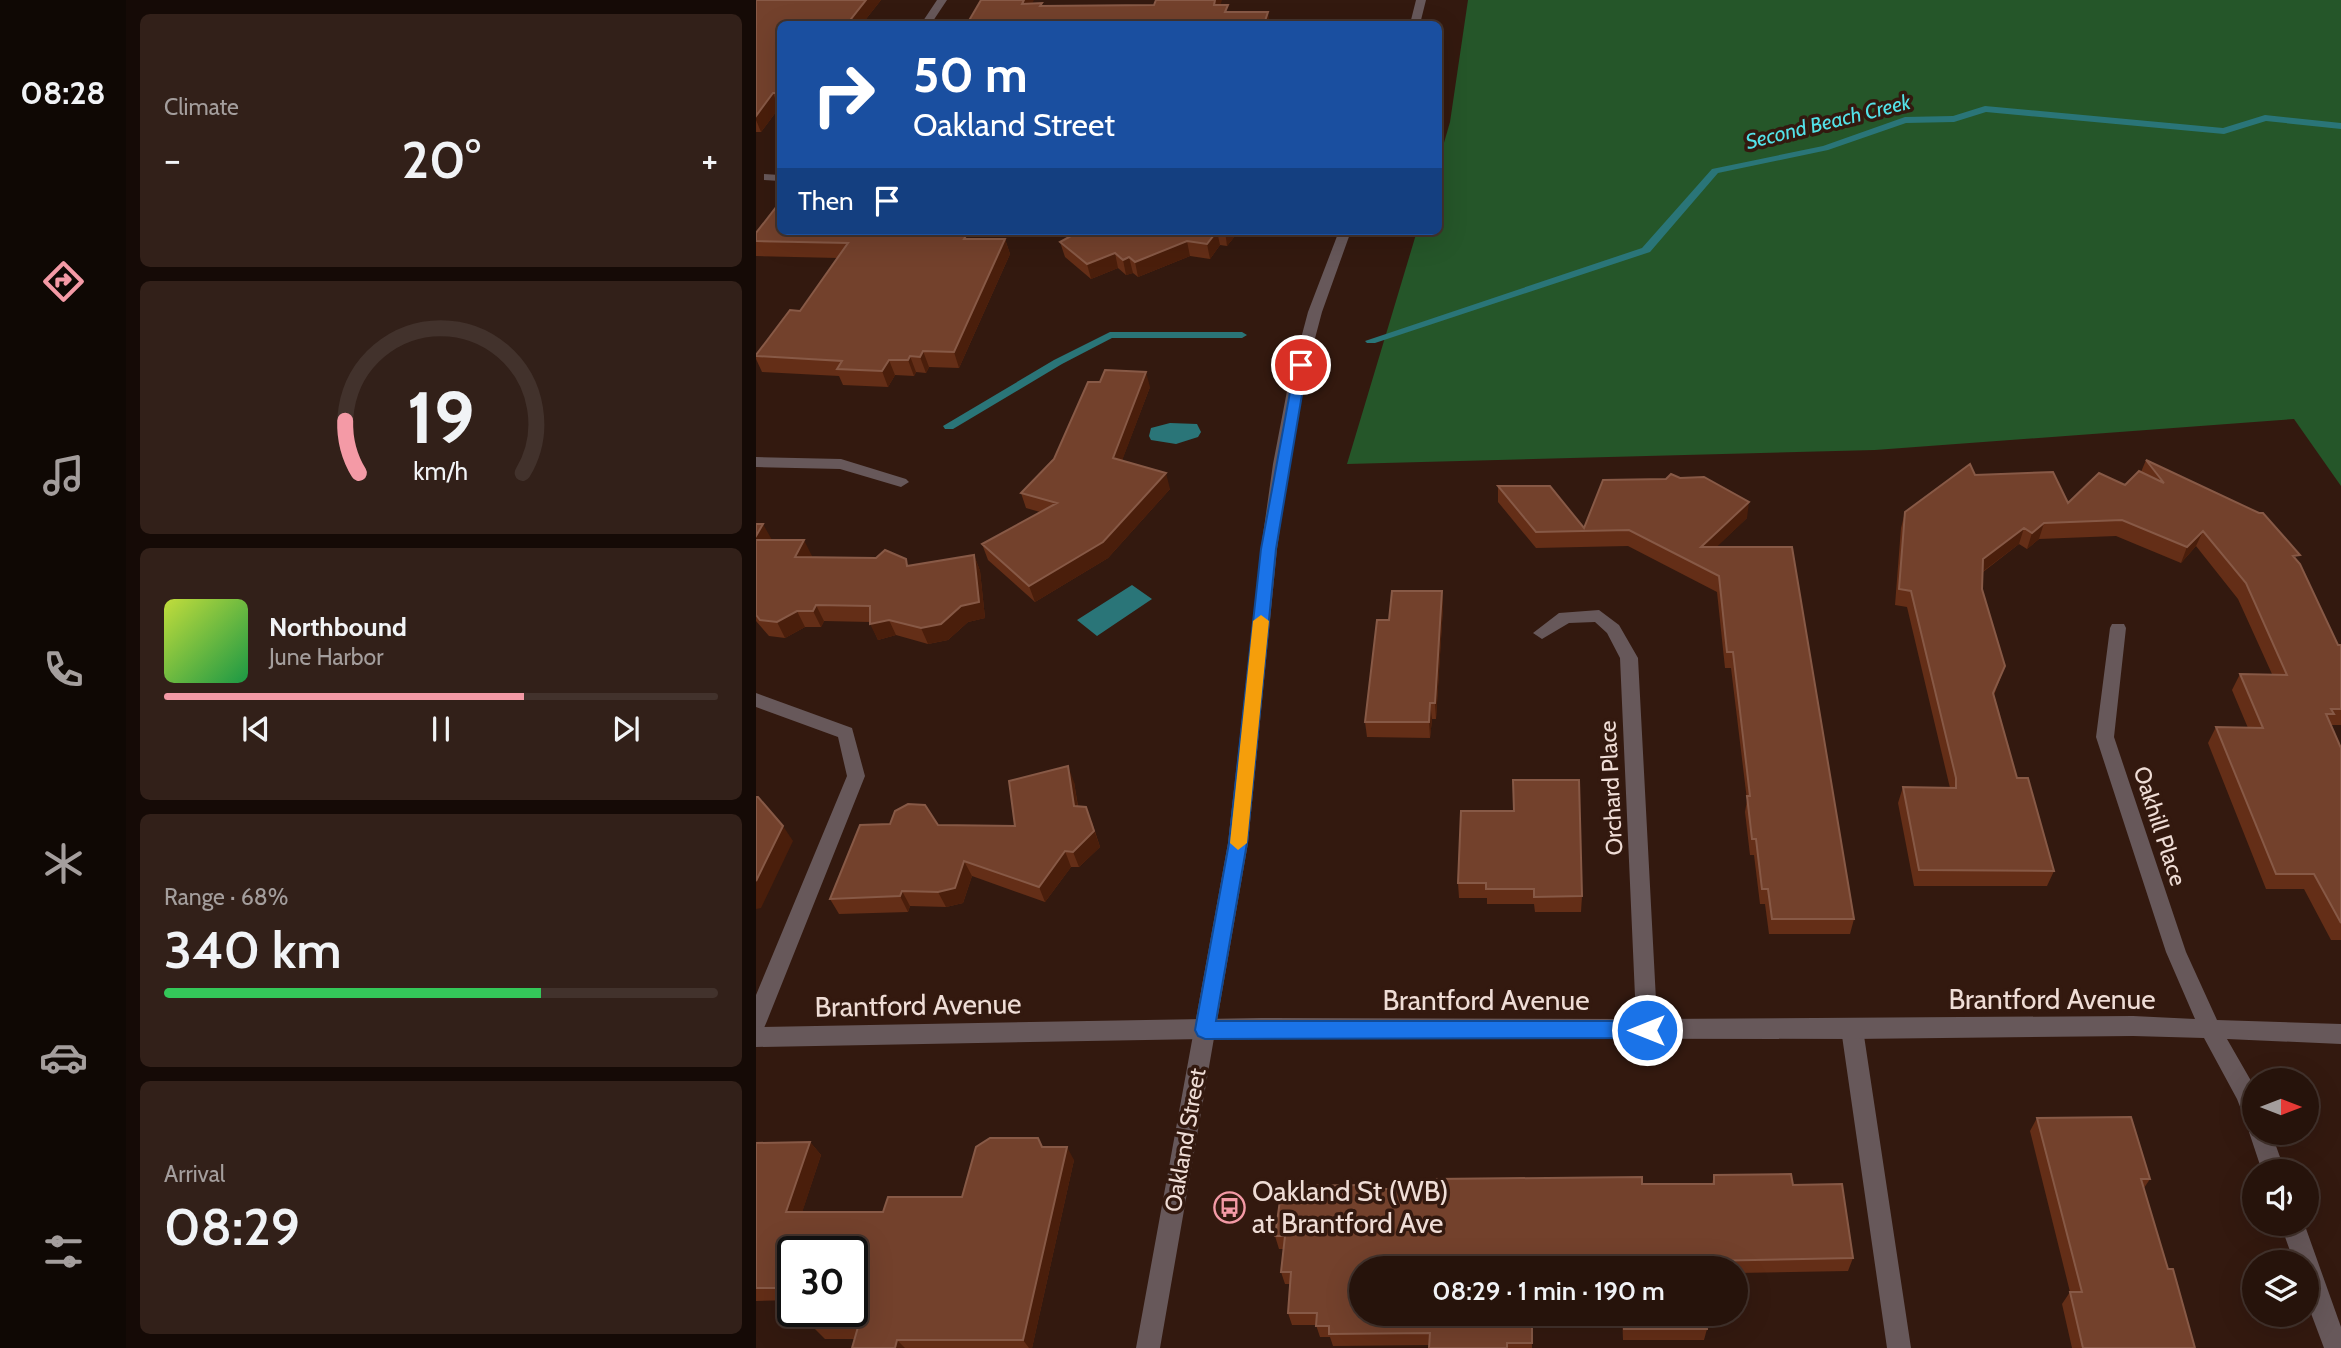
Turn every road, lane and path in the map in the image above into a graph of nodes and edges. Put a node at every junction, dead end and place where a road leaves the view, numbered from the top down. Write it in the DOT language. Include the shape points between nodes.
graph roads {
  1 [pos="942,0"];
  2 [pos="1421,0"];
  3 [pos="928,21"];
  4 [pos="1416,21"];
  5 [pos="1344,235"];
  6 [pos="756,462"];
  7 [pos="901,482"];
  8 [pos="2118,628"];
  9 [pos="1542,633"];
  10 [pos="756,700"];
  11 [pos="756,1021"];
  12 [pos="1205,1030"];
  13 [pos="1647,1030"];
  14 [pos="1852,1030"];
  15 [pos="2211,1031"];
  16 [pos="2341,1034"];
  17 [pos="756,1037"];
  18 [pos="2242,1086"];
  19 [pos="2319,1300"];
  20 [pos="1148,1348"];
  21 [pos="1899,1348"];
  22 [pos="2336,1348"];
  1 -- 3 [label="street"];
  2 -- 4 [label="street"];
  5 -- 12 [label="street, Oakland Street" via="1315,312 1285,439 1238,843"];
  6 -- 7 [label="street" via="841,464"];
  8 -- 15 [label="street, Oakhill Place" via="2105,737 2176,952"];
  9 -- 13 [label="street, Orchard Place" via="1565,617 1599,616 1613,629 1629,658"];
  10 -- 11 [label="street" via="846,733 856,776"];
  12 -- 13 [label="street, Brantford Avenue"];
  12 -- 17 [label="street, Brantford Avenue"];
  12 -- 20 [label="street, Oakland Street"];
  13 -- 14 [label="street, Brantford Avenue"];
  14 -- 15 [label="street, Brantford Avenue" via="2133,1026"];
  14 -- 21 [label="street"];
  15 -- 16 [label="street, Brantford Avenue"];
  15 -- 18 [label="street, Oakhill Place"];
  19 -- 22 [label="street"];
}
